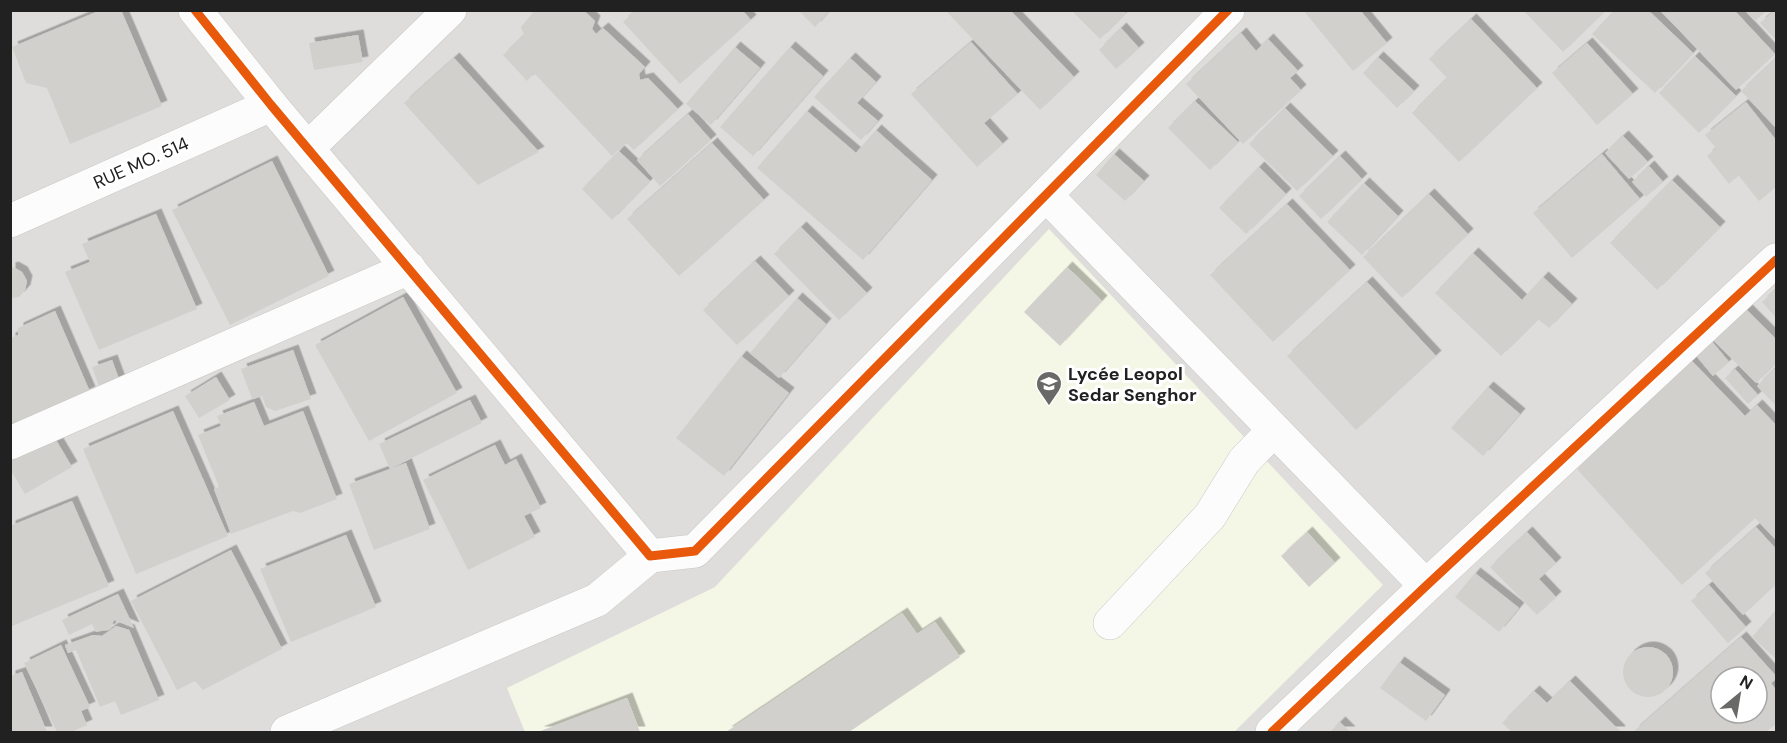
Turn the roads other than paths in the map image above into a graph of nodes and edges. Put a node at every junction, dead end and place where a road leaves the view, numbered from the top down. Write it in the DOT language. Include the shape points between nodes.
graph roads {
  1 [pos="195,10"];
  2 [pos="450,10"];
  3 [pos="1228,10"];
  4 [pos="271,105"];
  5 [pos="308,148"];
  6 [pos="1046,195"];
  7 [pos="10,221"];
  8 [pos="1776,260"];
  9 [pos="409,268"];
  10 [pos="1274,430"];
  11 [pos="10,443"];
  12 [pos="650,556"];
  13 [pos="1426,586"];
  14 [pos="1110,623"];
  15 [pos="288,732"];
  16 [pos="1272,732"];
  1 -- 4 [label="street"];
  2 -- 5 [label="street"];
  3 -- 6 [label="street"];
  4 -- 5 [label="street"];
  4 -- 7 [label="street, RUE MO. 514"];
  5 -- 9 [label="street"];
  6 -- 10 [label="street"];
  6 -- 12 [label="street" via="695,550"];
  8 -- 13 [label="street"];
  9 -- 11 [label="street"];
  9 -- 12 [label="street"];
  10 -- 13 [label="street"];
  10 -- 14 [label="street" via="1244,461 1210,516"];
  12 -- 15 [label="street" via="597,600"];
  13 -- 16 [label="street"];
}
